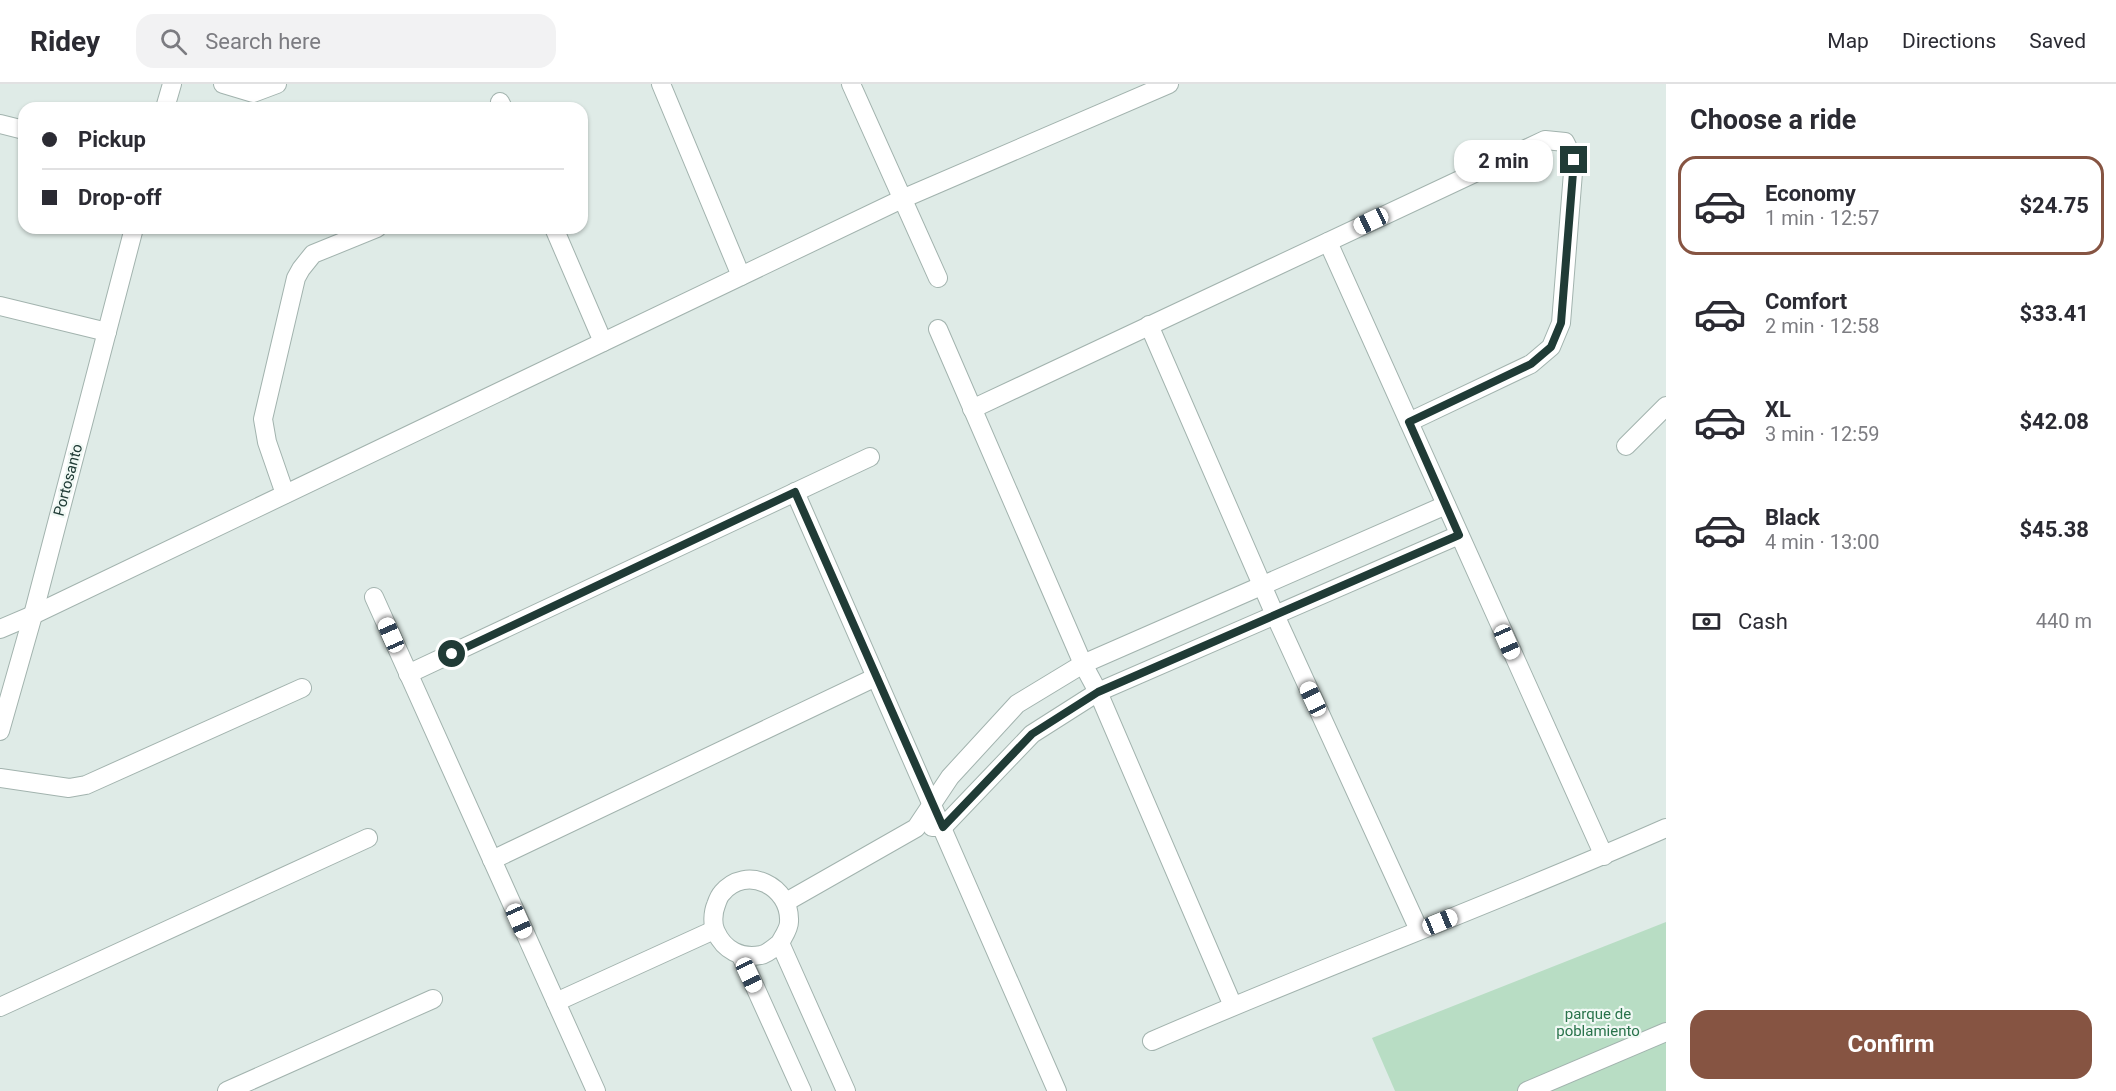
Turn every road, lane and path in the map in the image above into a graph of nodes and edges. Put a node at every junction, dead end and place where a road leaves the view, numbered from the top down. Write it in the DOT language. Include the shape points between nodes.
graph roads {
  1 [pos="172,84"];
  2 [pos="224,84"];
  3 [pos="277,84"];
  4 [pos="661,84"];
  5 [pos="851,84"];
  6 [pos="1169,84"];
  7 [pos="167,102"];
  8 [pos="0,124"];
  9 [pos="18,128"];
  10 [pos="902,199"];
  11 [pos="132,234"];
  12 [pos="362,234"];
  13 [pos="557,234"];
  14 [pos="1328,242"];
  15 [pos="741,276"];
  16 [pos="938,278"];
  17 [pos="0,306"];
  18 [pos="1149,325"];
  19 [pos="938,329"];
  20 [pos="107,332"];
  21 [pos="603,342"];
  22 [pos="1666,406"];
  23 [pos="972,410"];
  24 [pos="1409,422"];
  25 [pos="1626,447"];
  26 [pos="870,457"];
  27 [pos="795,492"];
  28 [pos="285,494"];
  29 [pos="1446,504"];
  30 [pos="1459,535"];
  31 [pos="1263,585"];
  32 [pos="374,597"];
  33 [pos="33,615"];
  34 [pos="1275,615"];
  35 [pos="0,629"];
  36 [pos="1083,664"];
  37 [pos="408,674"];
  38 [pos="876,677"];
  39 [pos="302,688"];
  40 [pos="1098,692"];
  41 [pos="0,731"];
  42 [pos="0,778"];
  43 [pos="932,804"];
  44 [pos="943,827"];
  45 [pos="916,828"];
  46 [pos="1666,828"];
  47 [pos="368,838"];
  48 [pos="1604,856"];
  49 [pos="492,860"];
  50 [pos="786,902"];
  51 [pos="714,930"];
  52 [pos="1419,930"];
  53 [pos="780,943"];
  54 [pos="741,956"];
  55 [pos="433,999"];
  56 [pos="556,1002"];
  57 [pos="1233,1006"];
  58 [pos="0,1007"];
  59 [pos="1666,1032"];
  60 [pos="1152,1041"];
  61 [pos="1051,1089"];
  62 [pos="227,1091"];
  63 [pos="596,1091"];
  64 [pos="802,1091"];
  65 [pos="846,1091"];
  66 [pos="1527,1091"];
  1 -- 7 [label="street"];
  2 -- 3 [label="street" via="253,93"];
  4 -- 15 [label="street"];
  5 -- 10 [label="street"];
  6 -- 10 [label="street"];
  8 -- 9 [label="street"];
  10 -- 15 [label="street"];
  10 -- 16 [label="street"];
  11 -- 20 [label="street, Portosanto"];
  12 -- 28 [label="street" via="313,254 296,278 263,419"];
  13 -- 21 [label="street"];
  14 -- 18 [label="street"];
  14 -- 24 [label="street"];
  14 -- 24 [label="street" via="1545,140 1565,142 1574,160 1561,323 1551,347 1531,364"];
  15 -- 21 [label="street"];
  17 -- 20 [label="street"];
  18 -- 23 [label="street"];
  18 -- 31 [label="street"];
  19 -- 23 [label="street"];
  20 -- 33 [label="street, Portosanto"];
  21 -- 28 [label="street"];
  22 -- 25 [label="street"];
  23 -- 36 [label="street"];
  24 -- 29 [label="street"];
  26 -- 27 [label="street"];
  27 -- 37 [label="street"];
  27 -- 38 [label="street"];
  28 -- 33 [label="street"];
  29 -- 30 [label="street"];
  29 -- 31 [label="street"];
  30 -- 34 [label="street"];
  30 -- 48 [label="street"];
  31 -- 34 [label="street"];
  31 -- 36 [label="street"];
  32 -- 37 [label="street"];
  33 -- 35 [label="street"];
  33 -- 41 [label="street, Portosanto"];
  34 -- 40 [label="street"];
  34 -- 52 [label="street"];
  36 -- 40 [label="street"];
  36 -- 43 [label="street" via="1017,704 950,777"];
  37 -- 49 [label="street"];
  38 -- 43 [label="street"];
  38 -- 49 [label="street"];
  39 -- 42 [label="street" via="86,785 69,788"];
  40 -- 44 [label="street" via="1032,734"];
  40 -- 57 [label="street"];
  43 -- 44 [label="street"];
  43 -- 45 [label="street"];
  44 -- 45 [label="street"];
  44 -- 61 [label="street"];
  45 -- 50 [label="street"];
  46 -- 48 [label="street"];
  47 -- 58 [label="street"];
  48 -- 52 [label="street"];
  49 -- 56 [label="street"];
  50 -- 51 [label="street" via="774,887 756,879 737,882 722,893 713,910"];
  50 -- 53 [label="street" via="789,923"];
  51 -- 54 [label="street" via="724,946"];
  51 -- 56 [label="street"];
  52 -- 57 [label="street"];
  53 -- 54 [label="street" via="762,955"];
  53 -- 65 [label="street"];
  54 -- 64 [label="street"];
  55 -- 62 [label="street"];
  56 -- 63 [label="street"];
  57 -- 60 [label="street"];
  59 -- 66 [label="street"];
}
